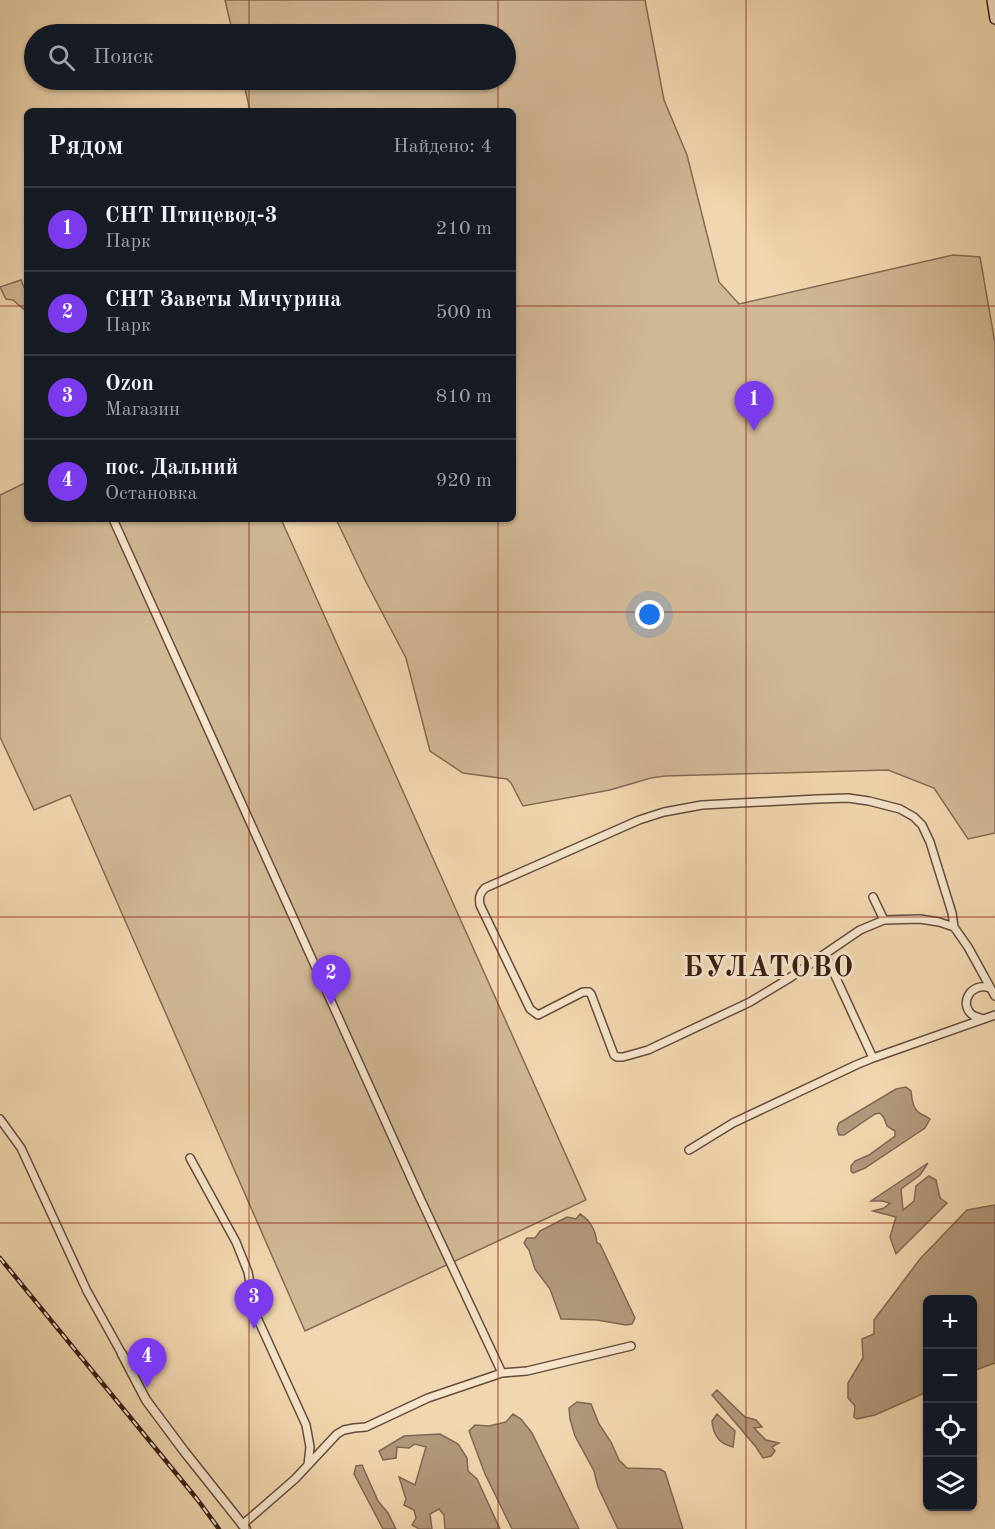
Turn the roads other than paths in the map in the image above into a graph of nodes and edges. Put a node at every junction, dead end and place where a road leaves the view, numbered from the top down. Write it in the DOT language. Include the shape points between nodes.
graph roads {
  1 [pos="992,0"];
  2 [pos="995,18"];
  3 [pos="114,522"];
  4 [pos="873,897"];
  5 [pos="884,920"];
  6 [pos="954,927"];
  7 [pos="825,954"];
  8 [pos="990,988"];
  9 [pos="995,996"];
  10 [pos="995,1015"];
  11 [pos="984,1018"];
  12 [pos="873,1058"];
  13 [pos="0,1119"];
  14 [pos="689,1150"];
  15 [pos="190,1158"];
  16 [pos="631,1346"];
  17 [pos="122,1354"];
  18 [pos="502,1373"];
  19 [pos="308,1466"];
  20 [pos="244,1527"];
  1 -- 2 [label="main road"];
  3 -- 18 [label="street"];
  4 -- 5 [label="street"];
  5 -- 6 [label="street" via="920,919"];
  5 -- 7 [label="street" via="860,930"];
  6 -- 7 [label="street" via="922,825 900,808 848,798 702,805 664,812 485,888 479,899 530,1009 538,1015 589,992 617,1057 648,1050 750,1002"];
  6 -- 8 [label="street"];
  7 -- 12 [label="street"];
  8 -- 9 [label="street"];
  8 -- 11 [label="street" via="977,987 967,1000 973,1015"];
  10 -- 11 [label="street"];
  11 -- 12 [label="street"];
  12 -- 14 [label="street" via="734,1123"];
  13 -- 17 [label="street" via="21,1148 87,1291"];
  15 -- 19 [label="street" via="248,1272 255,1313 306,1425"];
  16 -- 18 [label="street" via="527,1371"];
  17 -- 20 [label="street" via="146,1400"];
  18 -- 19 [label="street" via="428,1398 366,1427 344,1430"];
  19 -- 20 [label="street"];
}
